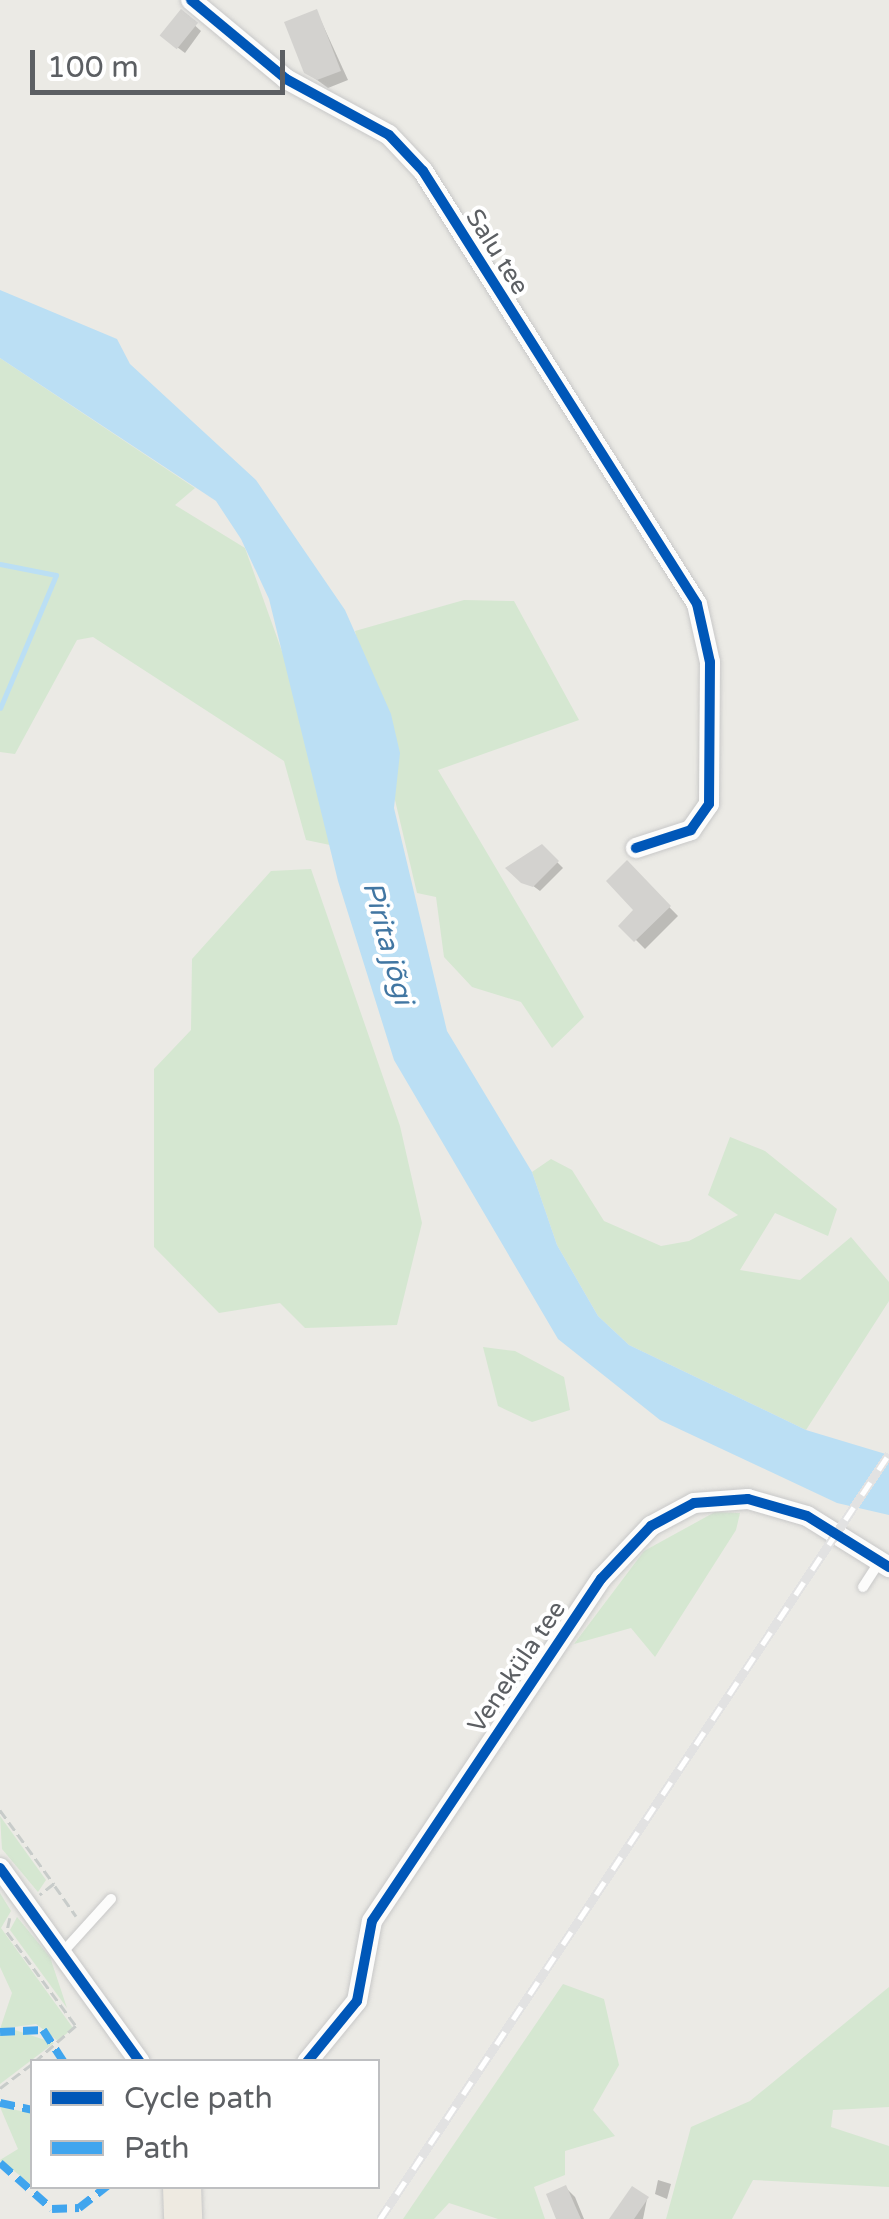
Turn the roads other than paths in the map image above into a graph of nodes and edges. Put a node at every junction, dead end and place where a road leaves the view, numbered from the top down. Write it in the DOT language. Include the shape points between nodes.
graph roads {
  1 [pos="191,0"];
  2 [pos="636,848"];
  3 [pos="884,1564"];
  4 [pos="863,1588"];
  5 [pos="0,1868"];
  6 [pos="111,1899"];
  7 [pos="62,1953"];
  8 [pos="138,2059"];
  9 [pos="310,2059"];
  10 [pos="182,2189"];
  11 [pos="183,2219"];
  1 -- 2 [label="street, Salu tee" via="286,79 389,135 423,171 697,604 710,662 709,804 691,830"];
  3 -- 4 [label="lane"];
  3 -- 9 [label="street, Veneküla tee" via="808,1516 748,1500 694,1503 651,1526 601,1579 372,1921 358,2001"];
  5 -- 7 [label="street"];
  6 -- 7 [label="lane" via="88,1932"];
  7 -- 8 [label="street"];
  10 -- 11 [label="highway"];
}
